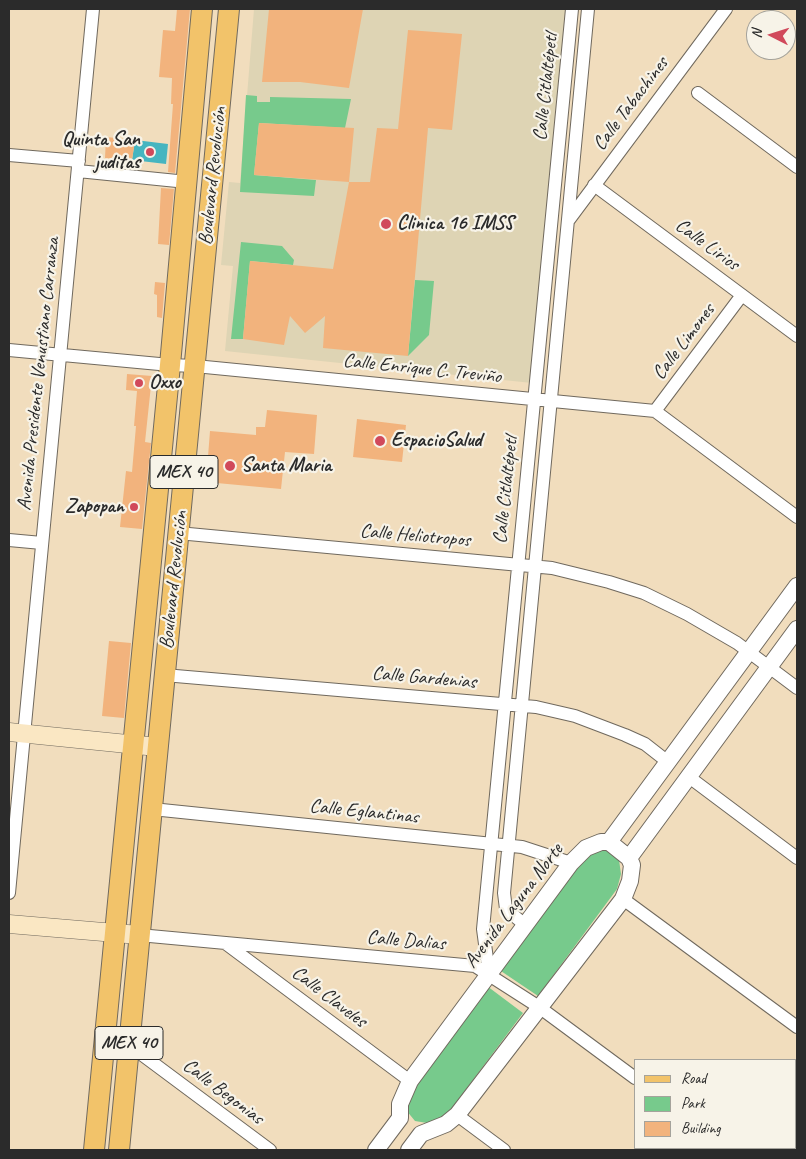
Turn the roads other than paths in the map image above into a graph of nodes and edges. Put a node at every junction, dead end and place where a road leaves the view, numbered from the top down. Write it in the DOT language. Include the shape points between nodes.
graph roads {
  1 [pos="94,9"];
  2 [pos="202,9"];
  3 [pos="229,9"];
  4 [pos="572,9"];
  5 [pos="726,9"];
  6 [pos="589,11"];
  7 [pos="569,39"];
  8 [pos="698,92"];
  9 [pos="9,154"];
  10 [pos="78,166"];
  11 [pos="797,167"];
  12 [pos="186,182"];
  13 [pos="594,185"];
  14 [pos="568,221"];
  15 [pos="742,295"];
  16 [pos="797,336"];
  17 [pos="9,350"];
  18 [pos="60,355"];
  19 [pos="170,365"];
  20 [pos="195,366"];
  21 [pos="534,399"];
  22 [pos="551,400"];
  23 [pos="655,411"];
  24 [pos="797,517"];
  25 [pos="178,533"];
  26 [pos="9,540"];
  27 [pos="42,543"];
  28 [pos="518,564"];
  29 [pos="535,566"];
  30 [pos="797,586"];
  31 [pos="797,629"];
  32 [pos="749,652"];
  33 [pos="769,667"];
  34 [pos="164,675"];
  35 [pos="797,688"];
  36 [pos="504,704"];
  37 [pos="522,705"];
  38 [pos="16,733"];
  39 [pos="133,744"];
  40 [pos="157,747"];
  41 [pos="668,762"];
  42 [pos="689,777"];
  43 [pos="152,809"];
  44 [pos="609,842"];
  45 [pos="491,843"];
  46 [pos="509,845"];
  47 [pos="629,858"];
  48 [pos="797,858"];
  49 [pos="571,863"];
  50 [pos="9,893"];
  51 [pos="622,899"];
  52 [pos="9,924"];
  53 [pos="525,925"];
  54 [pos="115,933"];
  55 [pos="139,935"];
  56 [pos="226,943"];
  57 [pos="489,974"];
  58 [pos="539,1007"];
  59 [pos="797,1027"];
  60 [pos="129,1045"];
  61 [pos="634,1077"];
  62 [pos="410,1081"];
  63 [pos="457,1115"];
  64 [pos="400,1118"];
  65 [pos="421,1134"];
  66 [pos="94,1150"];
  67 [pos="119,1150"];
  68 [pos="270,1150"];
  69 [pos="376,1150"];
  70 [pos="410,1150"];
  71 [pos="504,1150"];
  1 -- 10 [label="street, Avenida Presidente Venustiano Carranza"];
  2 -- 12 [label="main road, MEX 40"];
  3 -- 20 [label="main road, Boulevard Revolución / MEX 40"];
  4 -- 7 [label="street, Calle Citlaltépetl"];
  5 -- 13 [label="street, Calle Tabachines"];
  6 -- 7 [label="street"];
  6 -- 14 [label="street, Calle Citlaltépetl"];
  7 -- 21 [label="street, Calle Citlaltépetl"];
  8 -- 11 [label="street"];
  9 -- 10 [label="street"];
  10 -- 12 [label="street"];
  10 -- 18 [label="street, Avenida Presidente Venustiano Carranza"];
  12 -- 19 [label="main road, MEX 40"];
  13 -- 14 [label="street, Calle Tabachines"];
  13 -- 15 [label="street, Calle Lirios"];
  14 -- 22 [label="street, Calle Citlaltépetl"];
  15 -- 16 [label="street, Calle Lirios"];
  15 -- 23 [label="street, Calle Limones"];
  17 -- 18 [label="street, Calle Enrique C. Treviño"];
  18 -- 19 [label="street, Calle Enrique C. Treviño"];
  18 -- 27 [label="street, Avenida Presidente Venustiano Carranza"];
  19 -- 20 [label="street, Calle Enrique C. Treviño"];
  19 -- 39 [label="main road, MEX 40"];
  20 -- 21 [label="street, Calle Enrique C. Treviño"];
  20 -- 25 [label="main road, Boulevard Revolución / MEX 40"];
  21 -- 22 [label="street, Calle Enrique C. Treviño"];
  21 -- 28 [label="street, Calle Citlaltépetl"];
  22 -- 23 [label="street, Calle Enrique C. Treviño"];
  22 -- 29 [label="street, Calle Citlaltépetl"];
  23 -- 24 [label="street"];
  25 -- 28 [label="street, Calle Heliotropos"];
  25 -- 34 [label="main road, Boulevard Revolución / MEX 40"];
  26 -- 27 [label="street"];
  27 -- 38 [label="street, Avenida Presidente Venustiano Carranza"];
  28 -- 29 [label="street, Calle Heliotropos"];
  28 -- 36 [label="street, Calle Citlaltépetl"];
  29 -- 32 [label="street, Calle Heliotropos" via="609,582 644,594 687,614"];
  29 -- 37 [label="street, Calle Citlaltépetl"];
  30 -- 32 [label="street"];
  31 -- 33 [label="street"];
  32 -- 33 [label="street, Calle Heliotropos"];
  32 -- 41 [label="street"];
  33 -- 35 [label="street, Calle Heliotropos"];
  33 -- 42 [label="street"];
  34 -- 36 [label="street, Calle Gardenias"];
  34 -- 40 [label="main road, Boulevard Revolución / MEX 40"];
  36 -- 37 [label="street, Calle Gardenias"];
  36 -- 45 [label="street, Calle Citlaltépetl"];
  37 -- 41 [label="street, Calle Gardenias" via="575,716 599,725 645,744"];
  37 -- 46 [label="street, Calle Citlaltépetl"];
  38 -- 39 [label="main road"];
  38 -- 50 [label="street, Avenida Presidente Venustiano Carranza"];
  39 -- 40 [label="main road"];
  39 -- 54 [label="main road, MEX 40"];
  40 -- 43 [label="main road, Boulevard Revolución / MEX 40"];
  41 -- 44 [label="street"];
  42 -- 47 [label="street"];
  42 -- 48 [label="street"];
  43 -- 45 [label="street, Calle Eglantinas"];
  43 -- 55 [label="main road, Boulevard Revolución / MEX 40"];
  44 -- 47 [label="street"];
  44 -- 49 [label="street, Avenida Laguna Norte" via="586,848"];
  45 -- 46 [label="street, Calle Eglantinas"];
  45 -- 57 [label="street, Calle Citlaltépetl" via="483,929"];
  46 -- 49 [label="street, Calle Eglantinas" via="522,846"];
  46 -- 53 [label="street, Calle Citlaltépetl" via="504,902 506,909"];
  47 -- 51 [label="street" via="631,873"];
  49 -- 53 [label="street, Avenida Laguna Norte"];
  51 -- 58 [label="street"];
  51 -- 59 [label="street"];
  52 -- 54 [label="main road"];
  53 -- 57 [label="street, Avenida Laguna Norte"];
  54 -- 55 [label="main road"];
  54 -- 66 [label="main road, MEX 40"];
  55 -- 56 [label="street, Calle Dalias"];
  55 -- 60 [label="main road, Boulevard Revolución / MEX 40"];
  56 -- 57 [label="street, Calle Dalias" via="475,966"];
  56 -- 62 [label="street, Calle Claveles"];
  57 -- 58 [label="street, Calle Dalias"];
  57 -- 62 [label="street, Avenida Laguna Norte"];
  58 -- 61 [label="street, Calle Dalias"];
  58 -- 63 [label="street"];
  60 -- 67 [label="main road, Boulevard Revolución / MEX 40"];
  60 -- 68 [label="street, Calle Begonias"];
  62 -- 64 [label="street, Avenida Laguna Norte" via="400,1104"];
  63 -- 65 [label="street" via="446,1124"];
  63 -- 71 [label="street"];
  64 -- 65 [label="street"];
  64 -- 69 [label="street, Avenida Laguna Norte"];
  65 -- 70 [label="street"];
}
